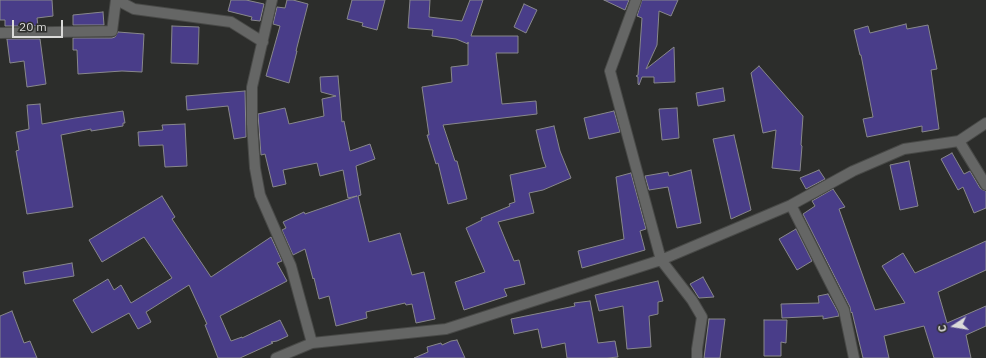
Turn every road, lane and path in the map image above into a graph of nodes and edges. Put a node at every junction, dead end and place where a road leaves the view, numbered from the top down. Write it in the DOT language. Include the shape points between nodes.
graph roads {
  1 [pos="116,0"];
  2 [pos="272,0"];
  3 [pos="636,0"];
  4 [pos="0,33"];
  5 [pos="263,42"];
  6 [pos="986,123"];
  7 [pos="959,141"];
  8 [pos="986,185"];
  9 [pos="791,205"];
  10 [pos="661,260"];
  11 [pos="312,343"];
  12 [pos="280,357"];
  13 [pos="697,358"];
  14 [pos="854,358"];
  1 -- 4 [label="street" via="112,31"];
  1 -- 5 [label="street" via="134,9 232,22"];
  2 -- 5 [label="street"];
  3 -- 10 [label="street" via="610,71"];
  5 -- 11 [label="street" via="252,87 255,168 260,195 291,266"];
  6 -- 7 [label="street"];
  7 -- 8 [label="street"];
  7 -- 9 [label="street" via="904,149 853,171"];
  9 -- 10 [label="street"];
  9 -- 14 [label="street" via="844,310"];
  10 -- 11 [label="street" via="446,329"];
  10 -- 13 [label="street" via="702,317"];
  11 -- 12 [label="street"];
}
